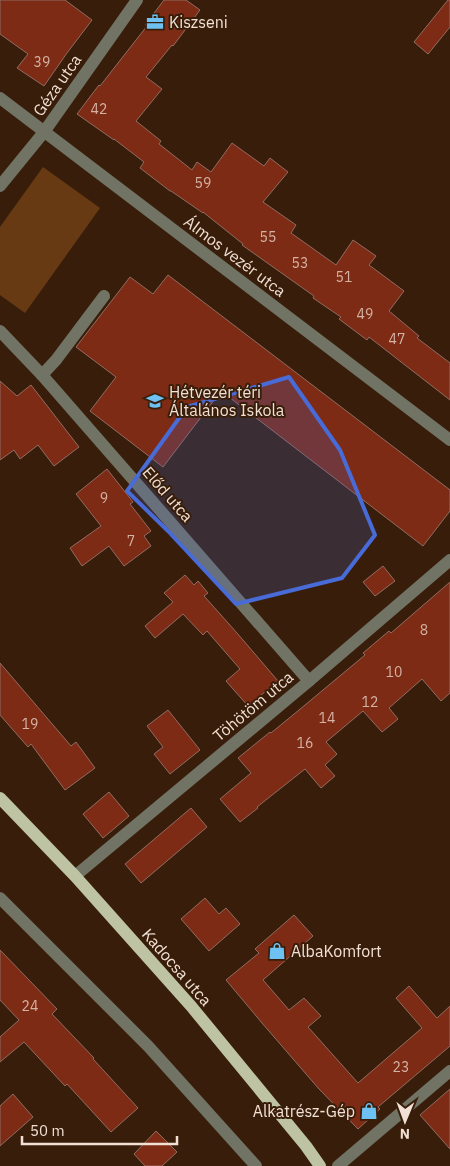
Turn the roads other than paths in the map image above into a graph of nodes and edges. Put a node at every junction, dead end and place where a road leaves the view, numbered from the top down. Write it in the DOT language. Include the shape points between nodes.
graph roads {
  1 [pos="137,0"];
  2 [pos="0,98"];
  3 [pos="44,132"];
  4 [pos="0,186"];
  5 [pos="104,296"];
  6 [pos="0,331"];
  7 [pos="42,375"];
  8 [pos="450,440"];
  9 [pos="450,560"];
  10 [pos="309,681"];
  11 [pos="0,798"];
  12 [pos="76,876"];
  13 [pos="0,898"];
  14 [pos="450,1071"];
  15 [pos="256,1166"];
  16 [pos="320,1166"];
  17 [pos="338,1166"];
  1 -- 3 [label="street, Géza utca"];
  2 -- 3 [label="street, Álmos vezér utca"];
  3 -- 4 [label="street, Géza utca"];
  3 -- 8 [label="street, Álmos vezér utca"];
  5 -- 7 [label="street"];
  6 -- 7 [label="street, Előd utca"];
  7 -- 10 [label="street, Előd utca"];
  9 -- 10 [label="street, Töhötöm utca"];
  10 -- 12 [label="street, Töhötöm utca"];
  11 -- 12 [label="main road, Kadocsa utca"];
  12 -- 16 [label="main road, Kadocsa utca" via="190,1006"];
  13 -- 15 [label="street" via="148,1046"];
  14 -- 17 [label="street"];
}
